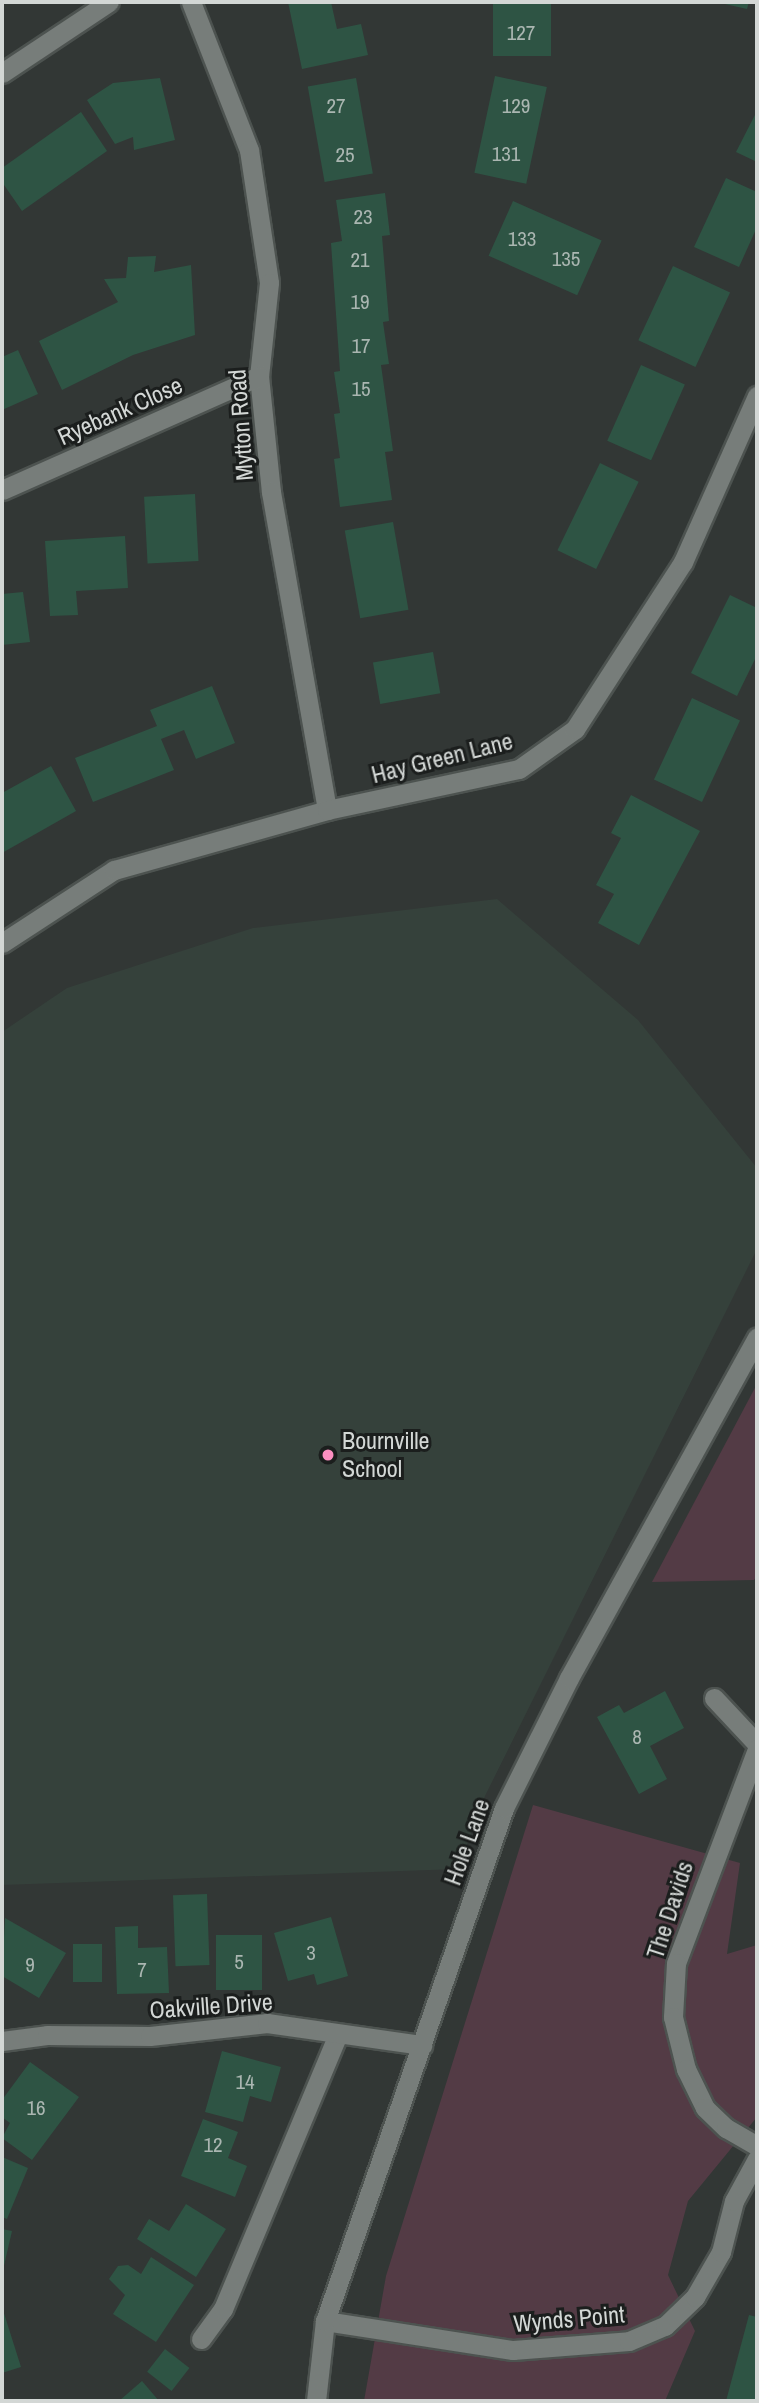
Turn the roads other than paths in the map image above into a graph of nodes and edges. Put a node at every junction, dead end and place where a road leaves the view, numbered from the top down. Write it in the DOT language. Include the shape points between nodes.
graph roads {
  1 [pos="109,2"];
  2 [pos="191,2"];
  3 [pos="2,73"];
  4 [pos="259,376"];
  5 [pos="757,396"];
  6 [pos="2,490"];
  7 [pos="327,810"];
  8 [pos="2,943"];
  9 [pos="757,1338"];
  10 [pos="713,1698"];
  11 [pos="757,1747"];
  12 [pos="338,2034"];
  13 [pos="2,2041"];
  14 [pos="422,2045"];
  15 [pos="757,2146"];
  16 [pos="757,2159"];
  17 [pos="325,2321"];
  18 [pos="201,2339"];
  19 [pos="316,2401"];
  1 -- 3 [label="street"];
  2 -- 4 [label="street, Mytton Road" via="249,150 270,283"];
  4 -- 6 [label="street, Ryebank Close"];
  4 -- 7 [label="street, Mytton Road" via="271,492"];
  5 -- 7 [label="street, Hay Green Lane" via="683,562 575,729 519,769"];
  7 -- 8 [label="street, Hay Green Lane" via="114,870"];
  9 -- 14 [label="street, Hole Lane" via="569,1678 504,1808"];
  10 -- 11 [label="street, The Davids"];
  11 -- 15 [label="street, The Davids" via="676,1963 673,2017 686,2069 705,2108 726,2128"];
  12 -- 13 [label="street, Oakville Drive" via="267,2023 150,2036 47,2035"];
  12 -- 14 [label="street, Oakville Drive"];
  12 -- 18 [label="street" via="223,2309"];
  14 -- 17 [label="street, Hole Lane"];
  16 -- 17 [label="street, Wynds Point" via="734,2201 721,2252 695,2297 665,2326 629,2341 513,2350"];
  17 -- 19 [label="street, Hole Lane"];
}
